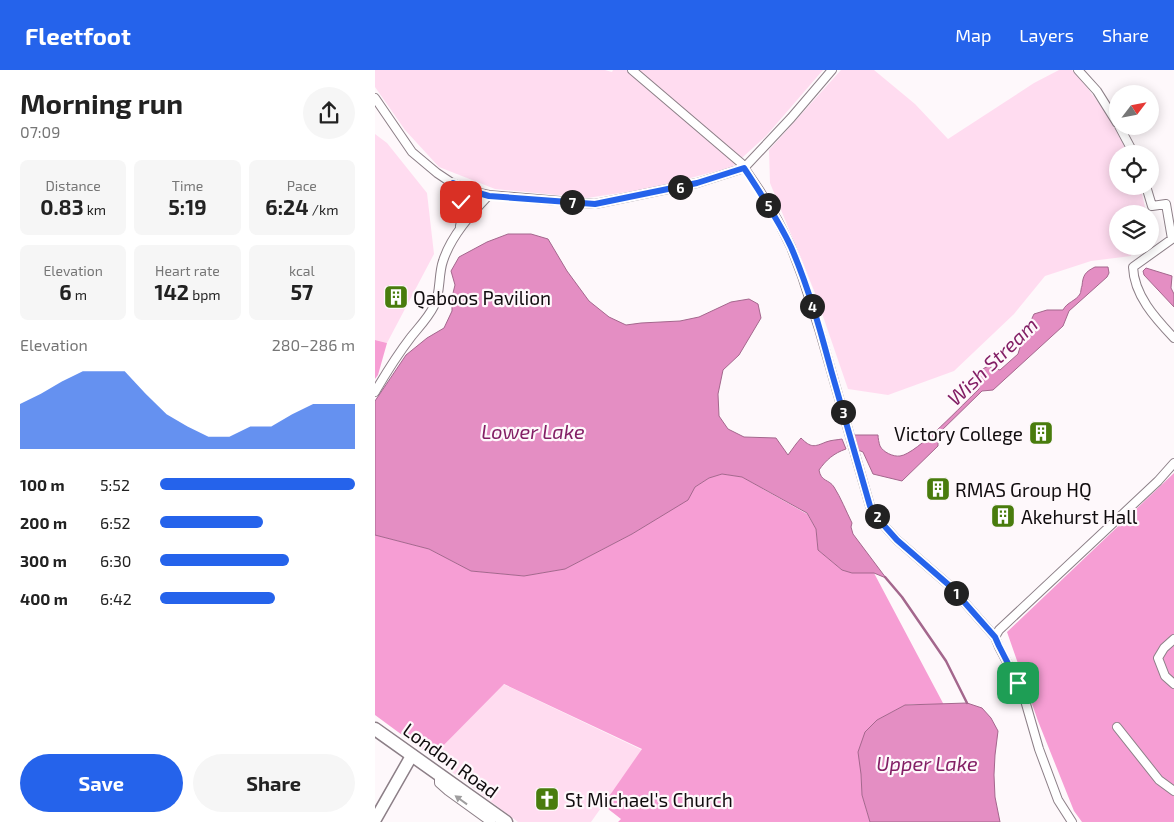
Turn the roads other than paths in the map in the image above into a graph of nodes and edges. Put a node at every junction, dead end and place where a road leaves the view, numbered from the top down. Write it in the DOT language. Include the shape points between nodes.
graph roads {
  1 [pos="632,70"];
  2 [pos="833,70"];
  3 [pos="1079,70"];
  4 [pos="375,98"];
  5 [pos="1109,110"];
  6 [pos="744,168"];
  7 [pos="453,183"];
  8 [pos="1149,195"];
  9 [pos="489,196"];
  10 [pos="458,232"];
  11 [pos="1174,338"];
  12 [pos="375,392"];
  13 [pos="1174,463"];
  14 [pos="995,637"];
  15 [pos="1174,639"];
  16 [pos="1174,684"];
  17 [pos="1117,727"];
  18 [pos="375,728"];
  19 [pos="411,755"];
  20 [pos="439,774"];
  21 [pos="1174,791"];
  22 [pos="375,820"];
  23 [pos="491,822"];
  24 [pos="506,822"];
  25 [pos="1072,822"];
  1 -- 6 [label="street"];
  2 -- 6 [label="street"];
  3 -- 5 [label="street"];
  4 -- 7 [label="street" via="412,152"];
  6 -- 9 [label="street" via="697,183 595,204"];
  6 -- 14 [label="street" via="777,219 802,276 870,506 897,540 950,586"];
  7 -- 9 [label="street"];
  7 -- 10 [label="street" via="461,202"];
  8 -- 11 [label="street" via="1152,206 1166,204 1172,239 1133,267 1135,281 1153,314"];
  9 -- 10 [label="street"];
  10 -- 12 [label="street" via="442,262 435,304"];
  13 -- 14 [label="street"];
  14 -- 25 [label="street" via="1024,697 1058,800"];
  15 -- 16 [label="street" via="1158,658 1165,676"];
  17 -- 21 [label="street" via="1159,780"];
  18 -- 19 [label="main road, London Road"];
  19 -- 20 [label="main road, London Road"];
  19 -- 22 [label="main road"];
  23 -- 20 [label="street, one-way" via="439,783"];
  20 -- 24 [label="main road, London Road"];
}
